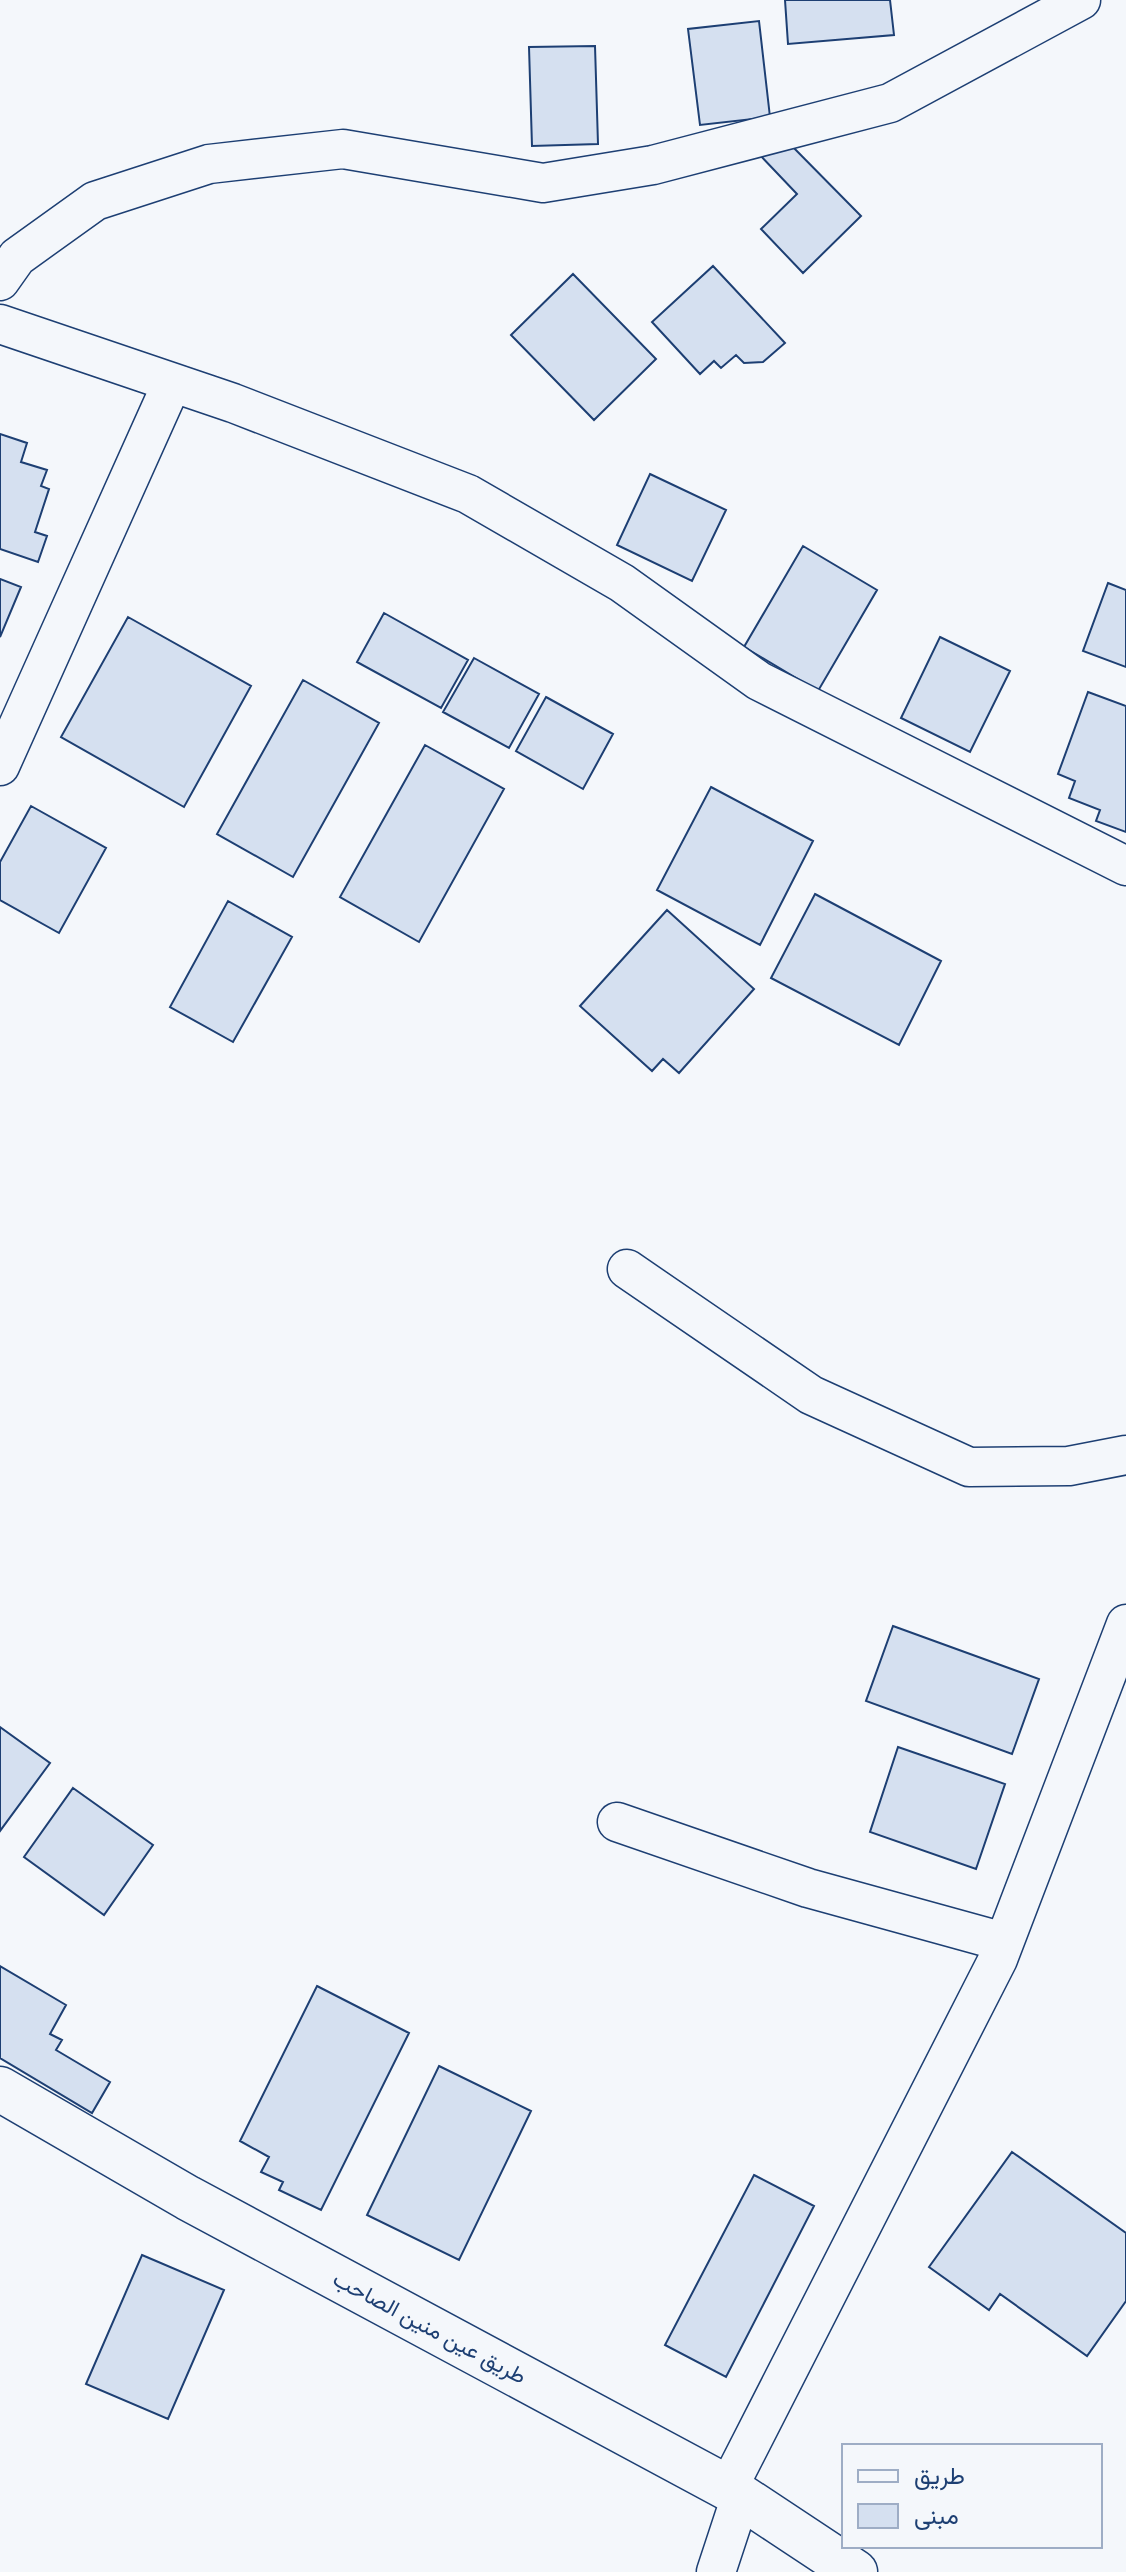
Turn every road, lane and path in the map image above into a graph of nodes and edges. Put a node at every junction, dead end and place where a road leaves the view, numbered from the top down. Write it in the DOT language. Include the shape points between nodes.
graph roads {
  1 [pos="1081,0"];
  2 [pos="0,281"];
  3 [pos="0,324"];
  4 [pos="172,383"];
  5 [pos="0,766"];
  6 [pos="1126,866"];
  7 [pos="627,1269"];
  8 [pos="1126,1455"];
  9 [pos="1126,1624"];
  10 [pos="617,1822"];
  11 [pos="1004,1942"];
  12 [pos="0,2089"];
  13 [pos="735,2492"];
  14 [pos="716,2572"];
  15 [pos="855,2572"];
  1 -- 2 [label="street" via="890,103 653,165 543,183 343,149 209,164 95,201 17,257"];
  3 -- 4 [label="street"];
  4 -- 5 [label="street"];
  4 -- 6 [label="street" via="468,494 622,583 759,681"];
  7 -- 8 [label="street" via="811,1395 969,1467 1069,1466"];
  9 -- 11 [label="street"];
  10 -- 11 [label="street" via="808,1888"];
  11 -- 13 [label="street"];
  12 -- 13 [label="main road, طريق عين منين الصاحب" via="202,2205"];
  13 -- 14 [label="street"];
  13 -- 15 [label="main road, طريق عين منين الصاحب"];
}
